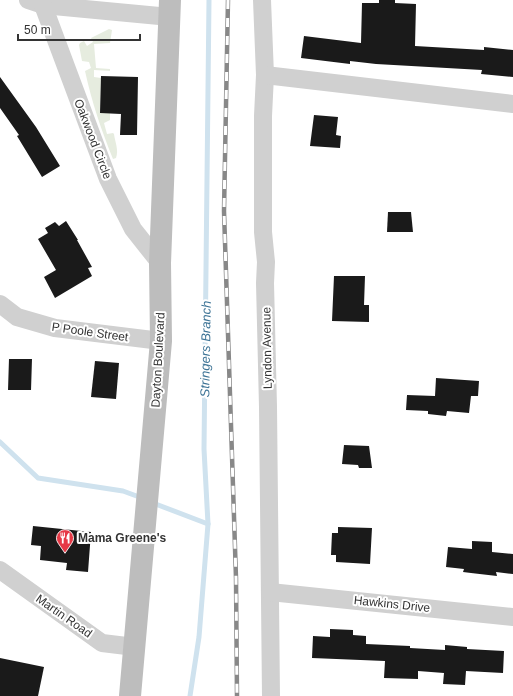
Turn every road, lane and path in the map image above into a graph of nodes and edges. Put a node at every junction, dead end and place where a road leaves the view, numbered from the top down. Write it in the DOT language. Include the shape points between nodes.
graph roads {
  1 [pos="262,0"];
  2 [pos="36,3"];
  3 [pos="170,9"];
  4 [pos="265,75"];
  5 [pos="513,104"];
  6 [pos="160,263"];
  7 [pos="0,304"];
  8 [pos="161,341"];
  9 [pos="0,570"];
  10 [pos="270,592"];
  11 [pos="513,617"];
  12 [pos="135,647"];
  13 [pos="130,696"];
  14 [pos="271,696"];
  1 -- 4 [label="street, Lyndon Avenue"];
  2 -- 3 [label="street"];
  2 -- 6 [label="street, Oakwood Circle" via="108,179 133,229"];
  3 -- 6 [label="main road, Dayton Boulevard"];
  4 -- 5 [label="street"];
  4 -- 10 [label="street, Lyndon Avenue" via="263,232 266,262"];
  6 -- 8 [label="main road, Dayton Boulevard"];
  7 -- 8 [label="street, P Poole Street" via="17,317 55,328"];
  8 -- 12 [label="main road, Dayton Boulevard"];
  9 -- 12 [label="street, Martin Road" via="102,642"];
  10 -- 11 [label="street, Hawkins Drive"];
  10 -- 14 [label="street, Lyndon Avenue"];
  12 -- 13 [label="main road, Dayton Boulevard"];
}
